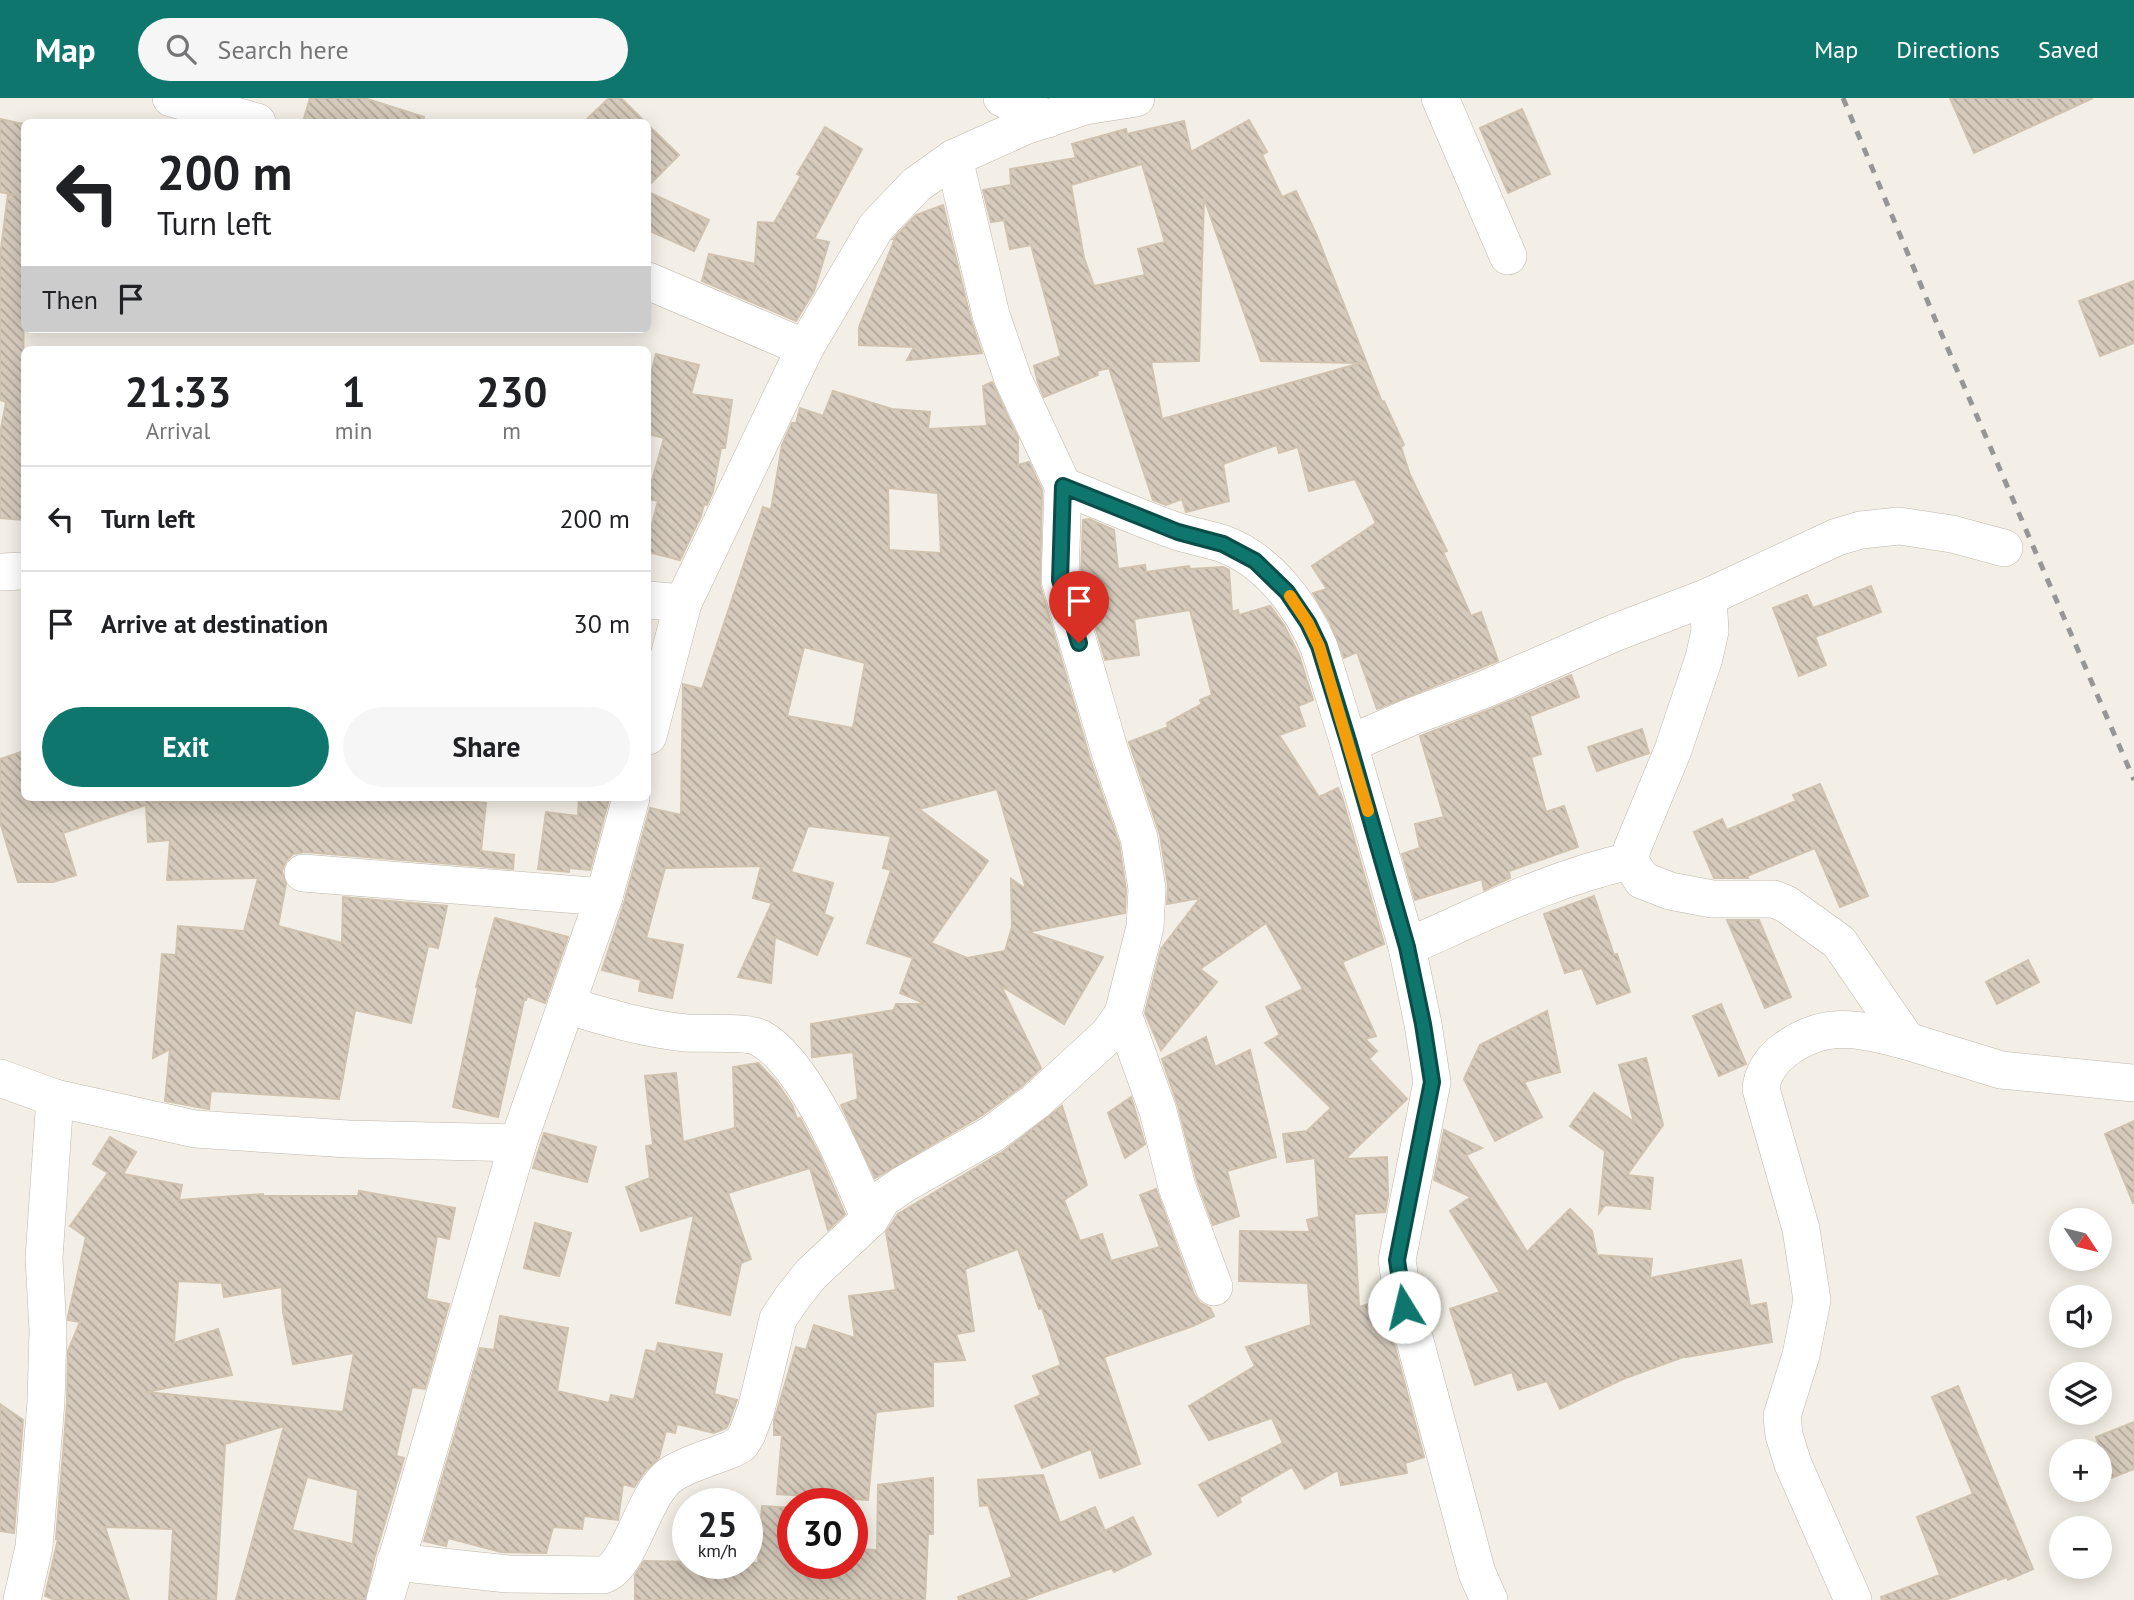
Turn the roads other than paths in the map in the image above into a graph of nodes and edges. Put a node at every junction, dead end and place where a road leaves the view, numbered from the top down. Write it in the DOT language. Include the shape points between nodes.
graph roads {
  1 [pos="171,98"];
  2 [pos="1002,98"];
  3 [pos="1136,98"];
  4 [pos="1440,98"];
  5 [pos="246,119"];
  6 [pos="1048,119"];
  7 [pos="954,158"];
  8 [pos="1508,256"];
  9 [pos="651,282"];
  10 [pos="805,348"];
  11 [pos="1063,486"];
  12 [pos="2004,548"];
  13 [pos="21,571"];
  14 [pos="0,572"];
  15 [pos="1708,597"];
  16 [pos="651,600"];
  17 [pos="683,603"];
  18 [pos="651,725"];
  19 [pos="1349,744"];
  20 [pos="630,801"];
  21 [pos="1630,861"];
  22 [pos="303,873"];
  23 [pos="604,897"];
  24 [pos="1407,947"];
  25 [pos="566,1005"];
  26 [pos="1123,1014"];
  27 [pos="1907,1041"];
  28 [pos="0,1078"];
  29 [pos="2134,1083"];
  30 [pos="55,1098"];
  31 [pos="518,1143"];
  32 [pos="870,1219"];
  33 [pos="1214,1287"];
  34 [pos="395,1562"];
  35 [pos="22,1600"];
  36 [pos="385,1600"];
  37 [pos="1489,1600"];
  38 [pos="1853,1600"];
  1 -- 5 [label="street"];
  2 -- 6 [label="street"];
  3 -- 6 [label="street" via="1085,106"];
  4 -- 8 [label="street"];
  6 -- 7 [label="street"];
  7 -- 10 [label="street" via="916,185 876,227"];
  7 -- 11 [label="street" via="991,314 1013,379"];
  9 -- 10 [label="street"];
  10 -- 17 [label="street"];
  11 -- 19 [label="street" via="1178,532 1223,544 1255,561 1287,592 1308,623"];
  11 -- 26 [label="street" via="1060,580 1139,838 1147,889 1145,927"];
  12 -- 15 [label="street" via="1899,526 1861,530"];
  13 -- 14 [label="street"];
  15 -- 19 [label="street"];
  15 -- 21 [label="street" via="1710,631 1704,659"];
  16 -- 17 [label="street"];
  17 -- 18 [label="street"];
  19 -- 24 [label="street"];
  20 -- 23 [label="street"];
  21 -- 24 [label="street" via="1555,884"];
  21 -- 27 [label="street" via="1643,880 1670,891 1712,899 1774,899 1786,904 1839,942"];
  22 -- 23 [label="street"];
  23 -- 25 [label="street"];
  24 -- 37 [label="street" via="1432,1082 1397,1260 1404,1307 1477,1573"];
  25 -- 31 [label="street"];
  25 -- 32 [label="street" via="630,1024 758,1036 804,1084"];
  26 -- 32 [label="street" via="1108,1035 1035,1101 992,1135 883,1199"];
  26 -- 33 [label="street"];
  27 -- 29 [label="street" via="2001,1070"];
  27 -- 38 [label="street" via="1864,1030 1816,1031 1779,1054 1761,1089 1801,1229 1812,1300 1782,1416 1784,1435"];
  28 -- 30 [label="street"];
  30 -- 31 [label="street" via="195,1129"];
  30 -- 35 [label="street" via="44,1258 46,1402 34,1547"];
  31 -- 34 [label="street"];
  32 -- 34 [label="street" via="811,1275 778,1320 756,1410 741,1444 671,1474 652,1497 610,1573 508,1574"];
  34 -- 36 [label="street"];
}
